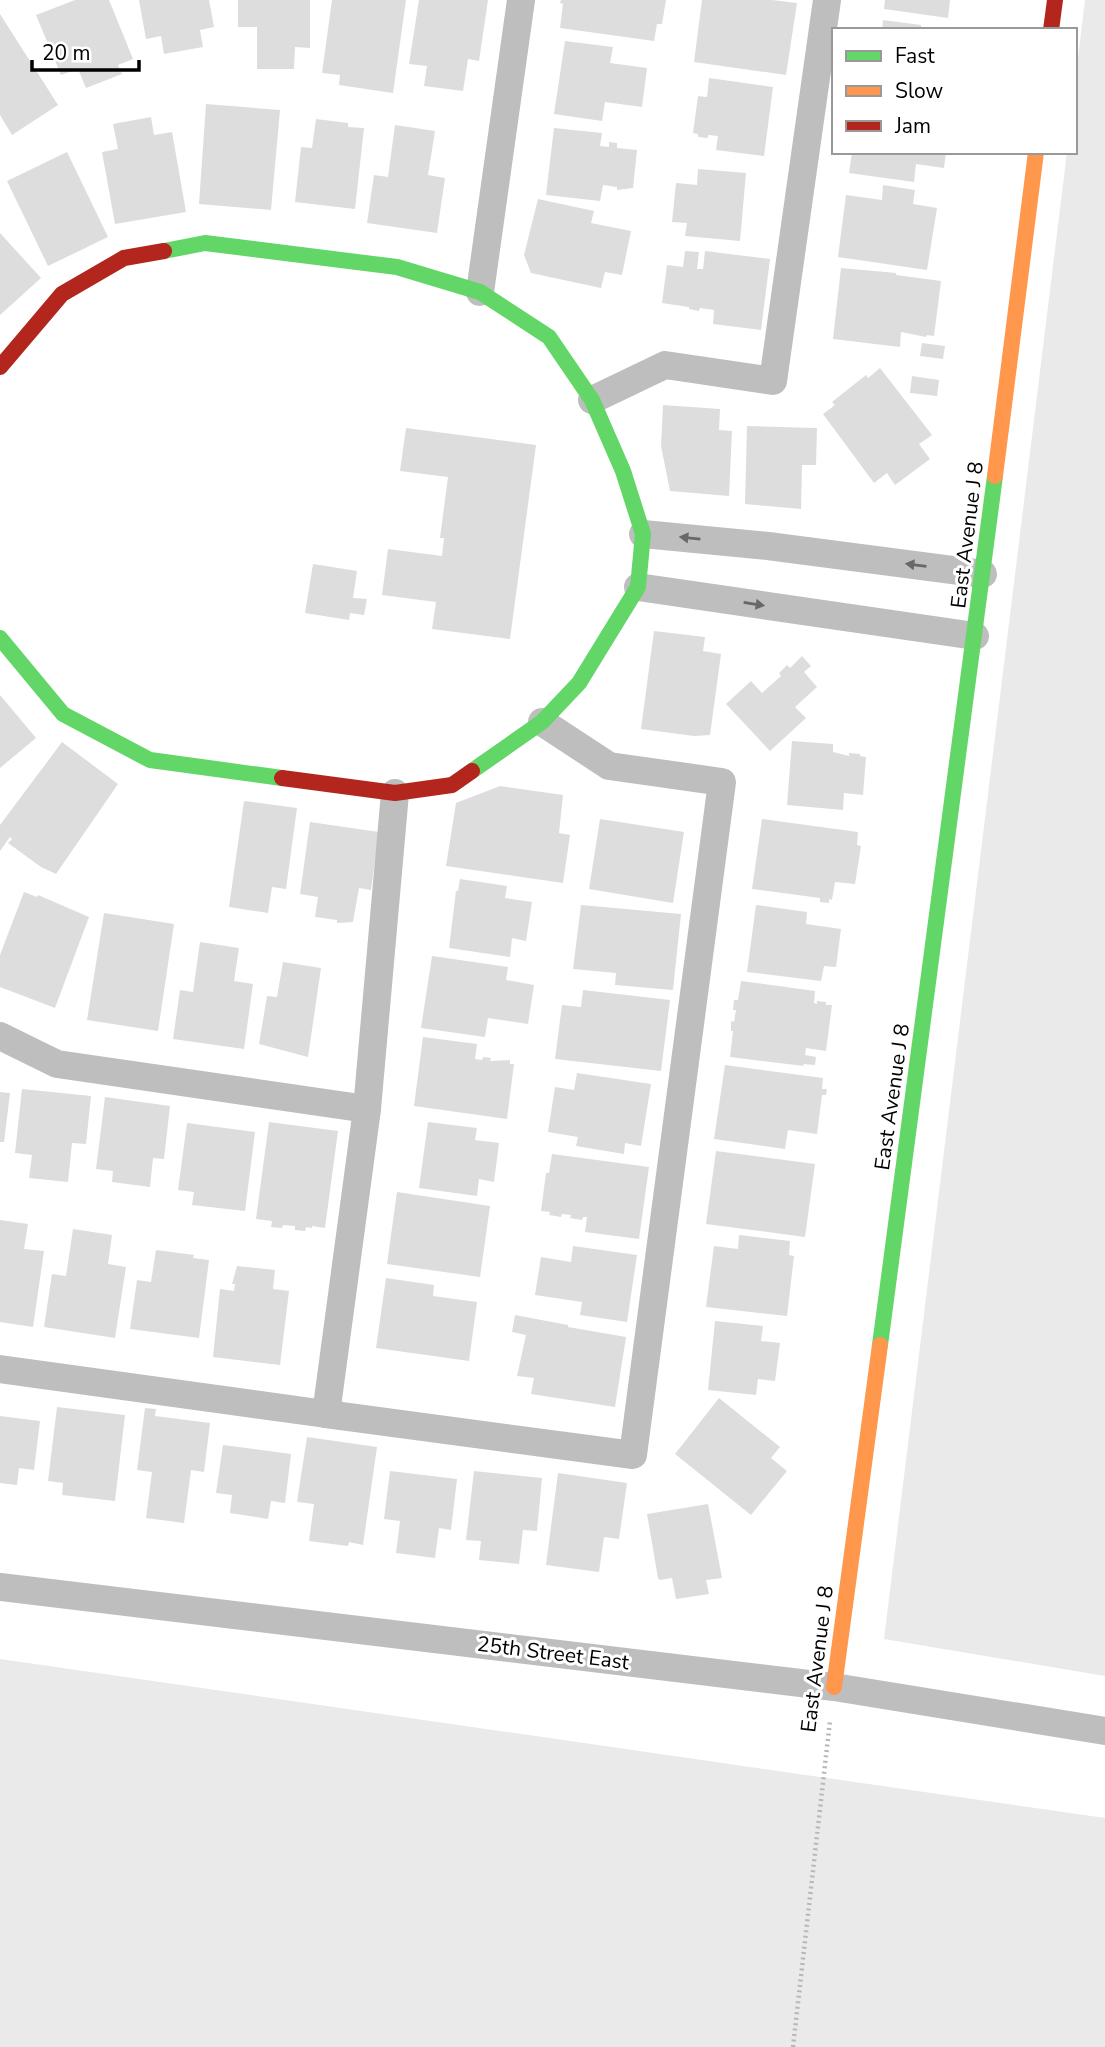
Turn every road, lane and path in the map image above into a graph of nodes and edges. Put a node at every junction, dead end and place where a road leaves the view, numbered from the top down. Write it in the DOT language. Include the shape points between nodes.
graph roads {
  1 [pos="521,0"];
  2 [pos="827,0"];
  3 [pos="1055,0"];
  4 [pos="1051,28"];
  5 [pos="1036,154"];
  6 [pos="480,292"];
  7 [pos="0,367"];
  8 [pos="592,400"];
  9 [pos="643,534"];
  10 [pos="983,574"];
  11 [pos="638,587"];
  12 [pos="975,636"];
  13 [pos="0,638"];
  14 [pos="542,722"];
  15 [pos="395,793"];
  16 [pos="0,1036"];
  17 [pos="367,1109"];
  18 [pos="0,1369"];
  19 [pos="326,1414"];
  20 [pos="0,1587"];
  21 [pos="834,1687"];
  22 [pos="1105,1731"];
  23 [pos="793,2047"];
  1 -- 6 [label="street"];
  2 -- 8 [label="street" via="773,380 665,365"];
  3 -- 4 [label="street"];
  5 -- 10 [label="street, East Avenue J 8"];
  6 -- 7 [label="street" via="397,267 205,243 124,258 62,294"];
  6 -- 8 [label="street" via="549,337"];
  8 -- 9 [label="street" via="623,471"];
  10 -- 9 [label="street, one-way"];
  9 -- 11 [label="street"];
  10 -- 12 [label="street, East Avenue J 8"];
  11 -- 12 [label="street, one-way"];
  11 -- 14 [label="street" via="579,683"];
  12 -- 21 [label="street, East Avenue J 8"];
  13 -- 15 [label="street" via="63,714 150,760"];
  14 -- 15 [label="street" via="452,785"];
  14 -- 19 [label="street" via="609,766 722,782 633,1455"];
  15 -- 17 [label="street"];
  16 -- 17 [label="street" via="57,1064"];
  17 -- 19 [label="street"];
  18 -- 19 [label="street"];
  20 -- 21 [label="street, 25th Street East"];
  21 -- 22 [label="street, 25th Street East"];
  21 -- 23 [label="path, East Avenue J 8"];
}
